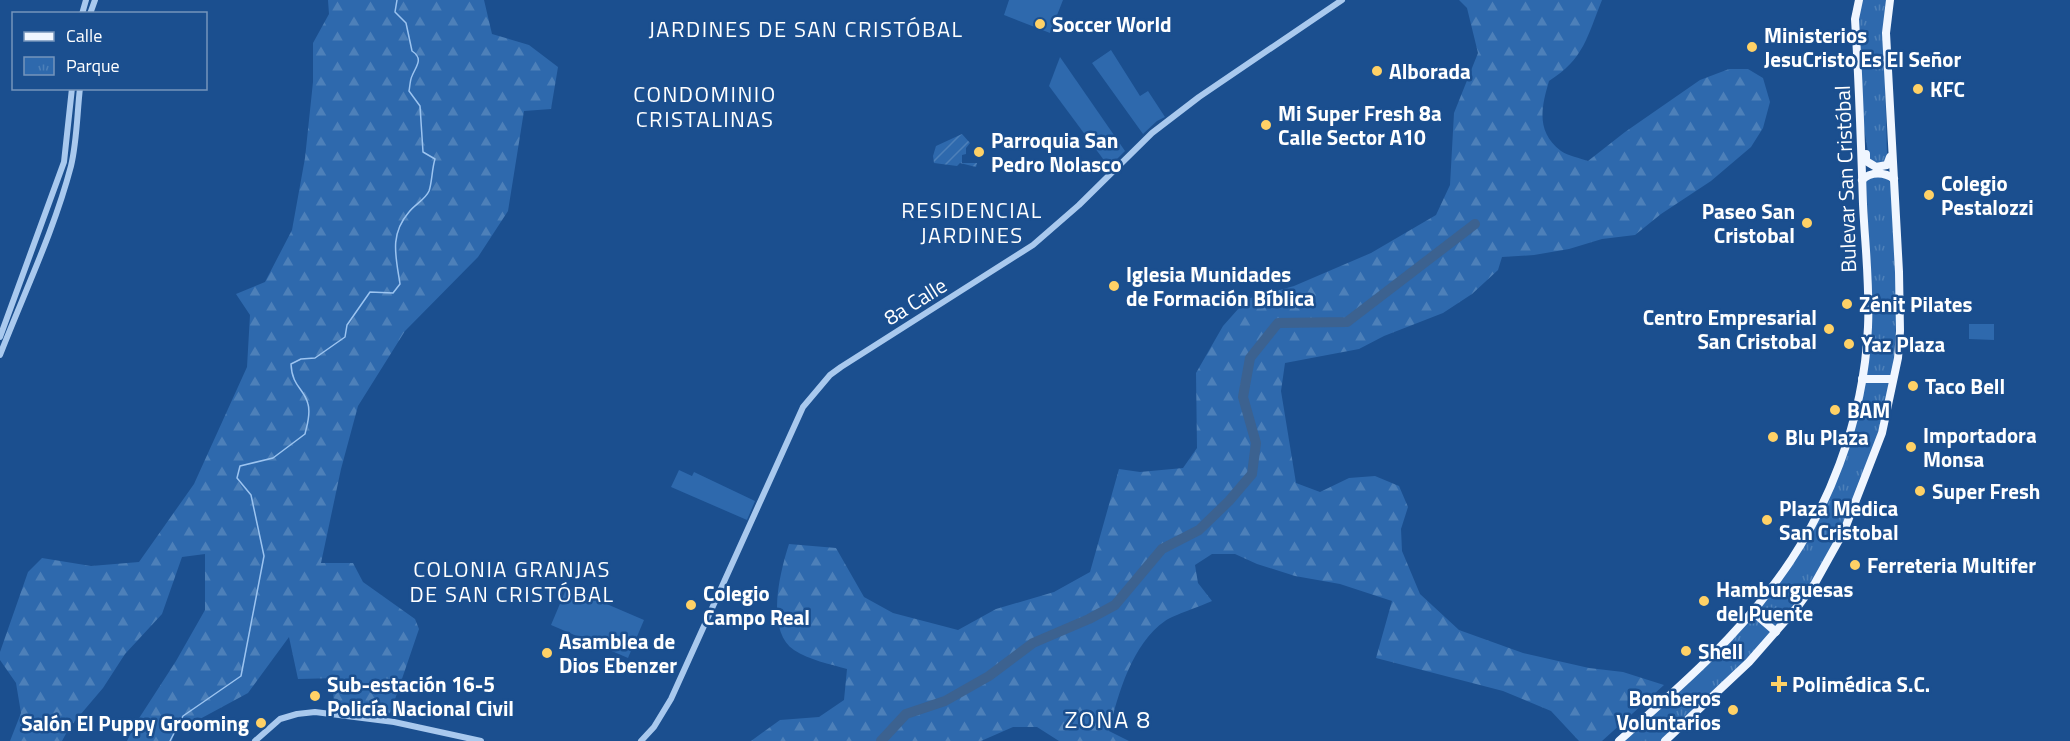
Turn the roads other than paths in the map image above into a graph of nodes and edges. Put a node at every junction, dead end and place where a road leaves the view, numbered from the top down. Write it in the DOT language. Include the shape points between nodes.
graph roads {
  1 [pos="1342,0"];
  2 [pos="1859,0"];
  3 [pos="1890,0"];
  4 [pos="72,90"];
  5 [pos="80,90"];
  6 [pos="1861,114"];
  7 [pos="1892,148"];
  8 [pos="1894,179"];
  9 [pos="1862,180"];
  10 [pos="0,337"];
  11 [pos="0,355"];
  12 [pos="1862,379"];
  13 [pos="1893,380"];
  14 [pos="1753,612"];
  15 [pos="1776,632"];
  16 [pos="255,741"];
  17 [pos="481,741"];
  18 [pos="641,741"];
  19 [pos="1618,741"];
  20 [pos="1665,741"];
  1 -- 18 [label="street, 8a Calle" via="1152,133 1033,245 830,375 803,407 671,699"];
  2 -- 6 [label="main road, Bulevar San Cristóbal" via="1855,19"];
  3 -- 7 [label="main road" via="1886,33"];
  4 -- 10 [label="street" via="64,162"];
  5 -- 11 [label="street" via="66,182"];
  6 -- 7 [label="main road" via="1866,161 1876,167 1887,165"];
  6 -- 9 [label="main road, Bulevar San Cristóbal"];
  7 -- 8 [label="main road"];
  8 -- 9 [label="main road" via="1871,174"];
  8 -- 13 [label="main road" via="1900,331"];
  9 -- 12 [label="main road, Bulevar San Cristóbal" via="1868,326"];
  12 -- 13 [label="main road"];
  12 -- 14 [label="main road, Bulevar San Cristóbal" via="1844,450 1827,494 1794,556"];
  13 -- 15 [label="main road" via="1877,448 1844,531 1815,583"];
  14 -- 15 [label="main road"];
  14 -- 19 [label="main road, Bulevar San Cristóbal"];
  15 -- 20 [label="main road" via="1726,686"];
  16 -- 17 [label="street" via="280,719 315,712 382,720"];
}
